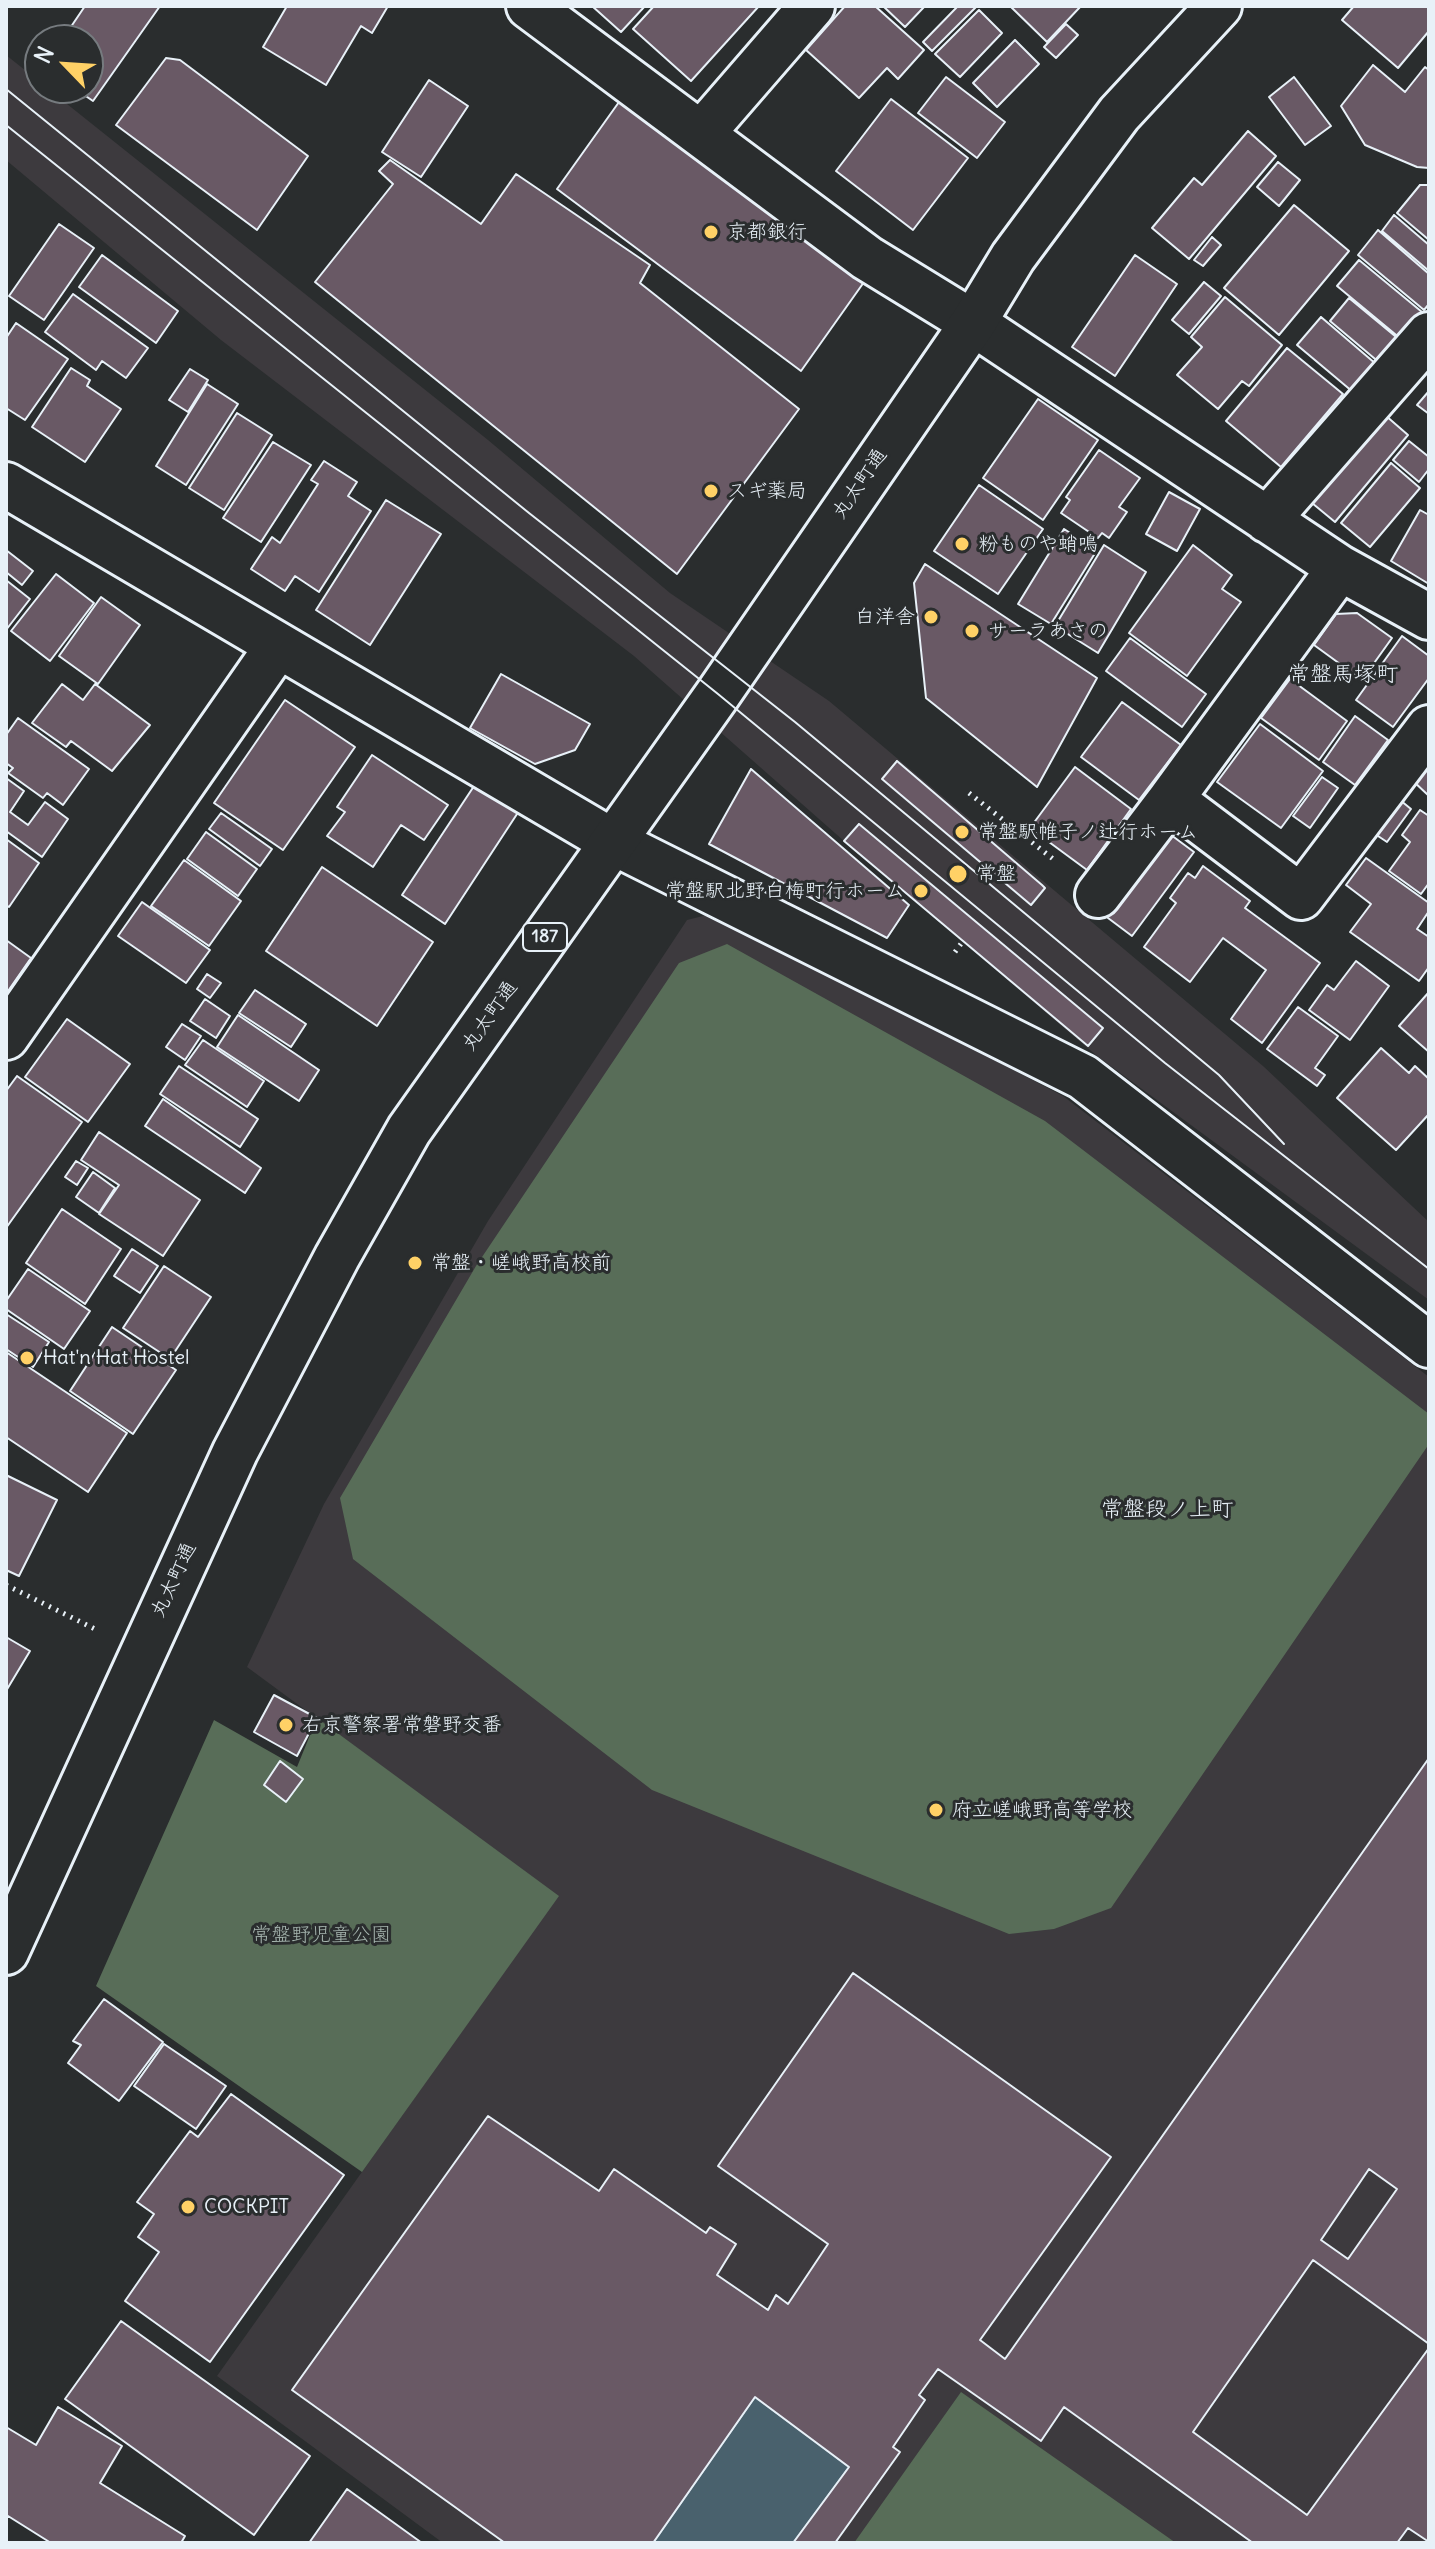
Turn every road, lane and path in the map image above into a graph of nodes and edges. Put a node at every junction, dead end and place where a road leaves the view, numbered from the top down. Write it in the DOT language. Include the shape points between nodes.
graph roads {
  1 [pos="529,6"];
  2 [pos="812,6"];
  3 [pos="1219,6"];
  4 [pos="702,133"];
  5 [pos="973,323"];
  6 [pos="1429,335"];
  7 [pos="6,485"];
  8 [pos="1267,520"];
  9 [pos="1340,568"];
  10 [pos="1429,617"];
  11 [pos="278,646"];
  12 [pos="1429,728"];
  13 [pos="969,793"];
  14 [pos="1171,799"];
  15 [pos="613,842"];
  16 [pos="1098,895"];
  17 [pos="6,1037"];
  18 [pos="1429,1345"];
  19 [pos="6,1585"];
  20 [pos="141,1651"];
  21 [pos="6,1952"];
  1 -- 4 [label="street"];
  2 -- 4 [label="street"];
  3 -- 5 [label="street, 丸太町通 / 187" via="1119,114 1013,257"];
  4 -- 5 [label="street" via="867,258"];
  5 -- 8 [label="street"];
  5 -- 15 [label="street, 丸太町通 / 187"];
  6 -- 8 [label="street"];
  7 -- 11 [label="street"];
  8 -- 9 [label="street"];
  9 -- 10 [label="street"];
  9 -- 14 [label="street"];
  11 -- 15 [label="street"];
  11 -- 17 [label="street"];
  12 -- 14 [label="street" via="1301,897"];
  13 -- 16 [label="path"];
  14 -- 16 [label="street"];
  15 -- 18 [label="street" via="1083,1077"];
  15 -- 20 [label="street, 丸太町通 / 187" via="409,1130 235,1452"];
  19 -- 20 [label="path"];
  20 -- 21 [label="street, 丸太町通 / 187"];
}
